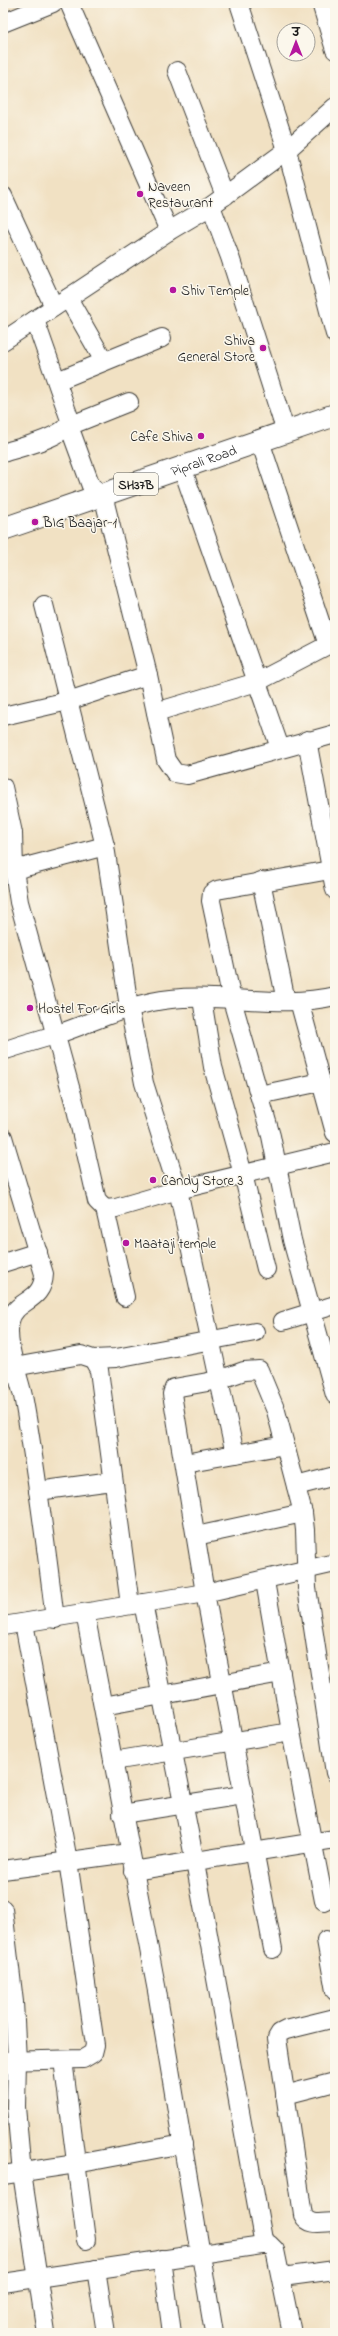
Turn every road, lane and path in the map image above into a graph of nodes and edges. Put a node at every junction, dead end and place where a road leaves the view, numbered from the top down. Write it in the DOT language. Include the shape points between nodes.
graph roads {
  1 [pos="53,3"];
  2 [pos="69,3"];
  3 [pos="239,3"];
  4 [pos="321,3"];
  5 [pos="3,23"];
  6 [pos="335,50"];
  7 [pos="177,71"];
  8 [pos="335,107"];
  9 [pos="287,150"];
  10 [pos="3,196"];
  11 [pos="218,201"];
  12 [pos="169,231"];
  13 [pos="61,302"];
  14 [pos="35,320"];
  15 [pos="334,327"];
  16 [pos="162,338"];
  17 [pos="3,342"];
  18 [pos="104,361"];
  19 [pos="56,381"];
  20 [pos="129,402"];
  21 [pos="335,402"];
  22 [pos="335,415"];
  23 [pos="282,420"];
  24 [pos="69,426"];
  25 [pos="260,441"];
  26 [pos="3,453"];
  27 [pos="182,468"];
  28 [pos="97,490"];
  29 [pos="3,514"];
  30 [pos="3,528"];
  31 [pos="44,605"];
  32 [pos="148,675"];
  33 [pos="257,682"];
  34 [pos="68,701"];
  35 [pos="156,712"];
  36 [pos="3,716"];
  37 [pos="335,734"];
  38 [pos="307,740"];
  39 [pos="280,748"];
  40 [pos="3,788"];
  41 [pos="8,833"];
  42 [pos="105,846"];
  43 [pos="14,870"];
  44 [pos="330,870"];
  45 [pos="262,881"];
  46 [pos="335,890"];
  47 [pos="335,996"];
  48 [pos="202,999"];
  49 [pos="232,1000"];
  50 [pos="292,1001"];
  51 [pos="129,1007"];
  52 [pos="54,1035"];
  53 [pos="3,1051"];
  54 [pos="327,1090"];
  55 [pos="259,1095"];
  56 [pos="335,1133"];
  57 [pos="3,1137"];
  58 [pos="335,1152"];
  59 [pos="278,1166"];
  60 [pos="244,1174"];
  61 [pos="178,1190"];
  62 [pos="105,1209"];
  63 [pos="38,1252"];
  64 [pos="3,1263"];
  65 [pos="266,1269"];
  66 [pos="125,1297"];
  67 [pos="335,1305"];
  68 [pos="312,1312"];
  69 [pos="283,1321"];
  70 [pos="255,1332"];
  71 [pos="210,1341"];
  72 [pos="93,1359"];
  73 [pos="8,1367"];
  74 [pos="219,1380"];
  75 [pos="334,1392"];
  76 [pos="285,1445"];
  77 [pos="235,1454"];
  78 [pos="184,1463"];
  79 [pos="335,1476"];
  80 [pos="112,1481"];
  81 [pos="296,1486"];
  82 [pos="38,1491"];
  83 [pos="303,1513"];
  84 [pos="196,1536"];
  85 [pos="335,1563"];
  86 [pos="306,1571"];
  87 [pos="265,1580"];
  88 [pos="205,1593"];
  89 [pos="137,1604"];
  90 [pos="85,1613"];
  91 [pos="55,1619"];
  92 [pos="24,1623"];
  93 [pos="3,1626"];
  94 [pos="281,1673"];
  95 [pos="223,1684"];
  96 [pos="162,1695"];
  97 [pos="103,1706"];
  98 [pos="291,1732"];
  99 [pos="234,1740"];
  100 [pos="173,1751"];
  101 [pos="113,1761"];
  102 [pos="334,1764"];
  103 [pos="242,1795"];
  104 [pos="184,1804"];
  105 [pos="122,1814"];
  106 [pos="335,1839"];
  107 [pos="314,1843"];
  108 [pos="255,1852"];
  109 [pos="129,1853"];
  110 [pos="68,1861"];
  111 [pos="195,1862"];
  112 [pos="3,1870"];
  113 [pos="133,1871"];
  114 [pos="324,1901"];
  115 [pos="3,1909"];
  116 [pos="326,1940"];
  117 [pos="273,1949"];
  118 [pos="335,1991"];
  119 [pos="335,2018"];
  120 [pos="63,2060"];
  121 [pos="10,2061"];
  122 [pos="335,2082"];
  123 [pos="285,2095"];
  124 [pos="183,2144"];
  125 [pos="76,2164"];
  126 [pos="22,2173"];
  127 [pos="3,2175"];
  128 [pos="335,2222"];
  129 [pos="86,2240"];
  130 [pos="264,2245"];
  131 [pos="200,2253"];
  132 [pos="162,2259"];
  133 [pos="96,2269"];
  134 [pos="335,2270"];
  135 [pos="282,2277"];
  136 [pos="38,2278"];
  137 [pos="3,2283"];
  138 [pos="46,2333"];
  139 [pos="106,2333"];
  140 [pos="172,2333"];
  141 [pos="214,2333"];
  142 [pos="292,2333"];
  1 -- 5 [label="street"];
  2 -- 12 [label="street"];
  3 -- 9 [label="street"];
  4 -- 6 [label="street"];
  7 -- 11 [label="street"];
  8 -- 9 [label="street"];
  9 -- 11 [label="street"];
  9 -- 15 [label="street"];
  10 -- 13 [label="street"];
  11 -- 12 [label="street"];
  11 -- 23 [label="street" via="230,257"];
  12 -- 13 [label="street"];
  13 -- 14 [label="street"];
  13 -- 18 [label="street"];
  14 -- 17 [label="street"];
  14 -- 19 [label="street"];
  16 -- 18 [label="street"];
  18 -- 19 [label="street"];
  19 -- 24 [label="street" via="70,420"];
  20 -- 24 [label="street"];
  21 -- 23 [label="main road"];
  22 -- 25 [label="main road, Piprali Road / SH37B"];
  23 -- 28 [label="main road"];
  24 -- 26 [label="street" via="58,434"];
  24 -- 28 [label="street"];
  25 -- 27 [label="main road, Piprali Road / SH37B"];
  25 -- 33 [label="street" via="328,645"];
  27 -- 28 [label="main road, Piprali Road / SH37B"];
  27 -- 33 [label="street"];
  28 -- 29 [label="main road"];
  28 -- 30 [label="main road, Piprali Road / SH37B"];
  28 -- 32 [label="street"];
  31 -- 34 [label="street"];
  32 -- 34 [label="street"];
  32 -- 35 [label="street"];
  33 -- 35 [label="street"];
  33 -- 39 [label="street"];
  34 -- 36 [label="street"];
  34 -- 42 [label="street"];
  35 -- 39 [label="street" via="166,760 175,773 187,775"];
  37 -- 38 [label="street"];
  38 -- 39 [label="street"];
  38 -- 44 [label="street"];
  40 -- 41 [label="street"];
  41 -- 43 [label="street"];
  42 -- 43 [label="street"];
  42 -- 51 [label="street"];
  43 -- 52 [label="street" via="19,902"];
  44 -- 45 [label="street"];
  44 -- 46 [label="street"];
  45 -- 49 [label="street" via="212,893 211,902"];
  45 -- 50 [label="street"];
  47 -- 50 [label="street"];
  48 -- 49 [label="street"];
  48 -- 51 [label="street" via="170,999"];
  48 -- 60 [label="street" via="213,1067"];
  49 -- 50 [label="street"];
  49 -- 55 [label="street"];
  50 -- 54 [label="street"];
  51 -- 52 [label="street"];
  51 -- 61 [label="street" via="144,1083"];
  52 -- 53 [label="street"];
  52 -- 62 [label="street" via="76,1109 97,1201"];
  54 -- 55 [label="street"];
  54 -- 56 [label="street"];
  55 -- 59 [label="street"];
  57 -- 63 [label="street"];
  58 -- 59 [label="street"];
  59 -- 60 [label="street"];
  59 -- 68 [label="street" via="292,1240"];
  60 -- 61 [label="street"];
  60 -- 65 [label="street"];
  61 -- 62 [label="street"];
  61 -- 71 [label="street"];
  62 -- 66 [label="street"];
  63 -- 64 [label="street"];
  63 -- 73 [label="street" via="44,1284 40,1292 14,1313 10,1321"];
  67 -- 68 [label="street"];
  68 -- 69 [label="street"];
  68 -- 75 [label="street"];
  70 -- 71 [label="street"];
  71 -- 72 [label="street" via="116,1358"];
  71 -- 74 [label="street"];
  72 -- 73 [label="street" via="81,1355"];
  72 -- 80 [label="street" via="99,1370"];
  73 -- 82 [label="street" via="24,1396"];
  74 -- 76 [label="street" via="259,1370 273,1404"];
  74 -- 77 [label="street"];
  74 -- 78 [label="street" via="174,1388 172,1394"];
  76 -- 77 [label="street"];
  76 -- 81 [label="street"];
  77 -- 78 [label="street"];
  78 -- 84 [label="street"];
  79 -- 81 [label="street"];
  80 -- 82 [label="street"];
  80 -- 89 [label="street"];
  81 -- 83 [label="street"];
  82 -- 91 [label="street"];
  83 -- 84 [label="street"];
  83 -- 86 [label="street"];
  84 -- 88 [label="street"];
  85 -- 86 [label="street"];
  86 -- 87 [label="street"];
  86 -- 102 [label="street"];
  87 -- 88 [label="street"];
  87 -- 94 [label="street"];
  88 -- 89 [label="street"];
  88 -- 95 [label="street"];
  89 -- 90 [label="street"];
  89 -- 96 [label="street"];
  90 -- 91 [label="street"];
  90 -- 97 [label="street"];
  91 -- 92 [label="street"];
  92 -- 93 [label="street"];
  92 -- 110 [label="street"];
  94 -- 95 [label="street"];
  94 -- 98 [label="street"];
  95 -- 96 [label="street"];
  95 -- 99 [label="street"];
  96 -- 97 [label="street"];
  96 -- 100 [label="street"];
  97 -- 101 [label="street"];
  98 -- 99 [label="street"];
  98 -- 107 [label="street"];
  99 -- 100 [label="street"];
  99 -- 103 [label="street"];
  100 -- 101 [label="street"];
  100 -- 104 [label="street"];
  101 -- 105 [label="street"];
  103 -- 104 [label="street"];
  103 -- 108 [label="street"];
  104 -- 105 [label="street"];
  104 -- 111 [label="street"];
  105 -- 109 [label="street"];
  106 -- 107 [label="street"];
  107 -- 108 [label="street"];
  107 -- 114 [label="street"];
  108 -- 111 [label="street"];
  108 -- 117 [label="street"];
  109 -- 110 [label="street"];
  109 -- 113 [label="street"];
  110 -- 112 [label="street"];
  110 -- 120 [label="street" via="95,2045 89,2057"];
  111 -- 113 [label="street"];
  111 -- 130 [label="street"];
  113 -- 124 [label="street"];
  115 -- 121 [label="street" via="14,2002"];
  116 -- 118 [label="street"];
  119 -- 123 [label="street" via="280,2033 277,2044"];
  120 -- 121 [label="street"];
  120 -- 125 [label="street"];
  121 -- 126 [label="street"];
  122 -- 123 [label="street"];
  123 -- 128 [label="street" via="303,2216 311,2223"];
  124 -- 125 [label="street"];
  124 -- 131 [label="street"];
  125 -- 126 [label="street"];
  125 -- 129 [label="street"];
  126 -- 127 [label="street"];
  126 -- 136 [label="street"];
  130 -- 131 [label="street"];
  130 -- 135 [label="street" via="269,2244 275,2250"];
  131 -- 132 [label="street"];
  131 -- 141 [label="street"];
  132 -- 133 [label="street"];
  132 -- 140 [label="street"];
  133 -- 136 [label="street"];
  133 -- 139 [label="street"];
  134 -- 135 [label="street"];
  135 -- 142 [label="street"];
  136 -- 137 [label="street"];
  136 -- 138 [label="street"];
}
